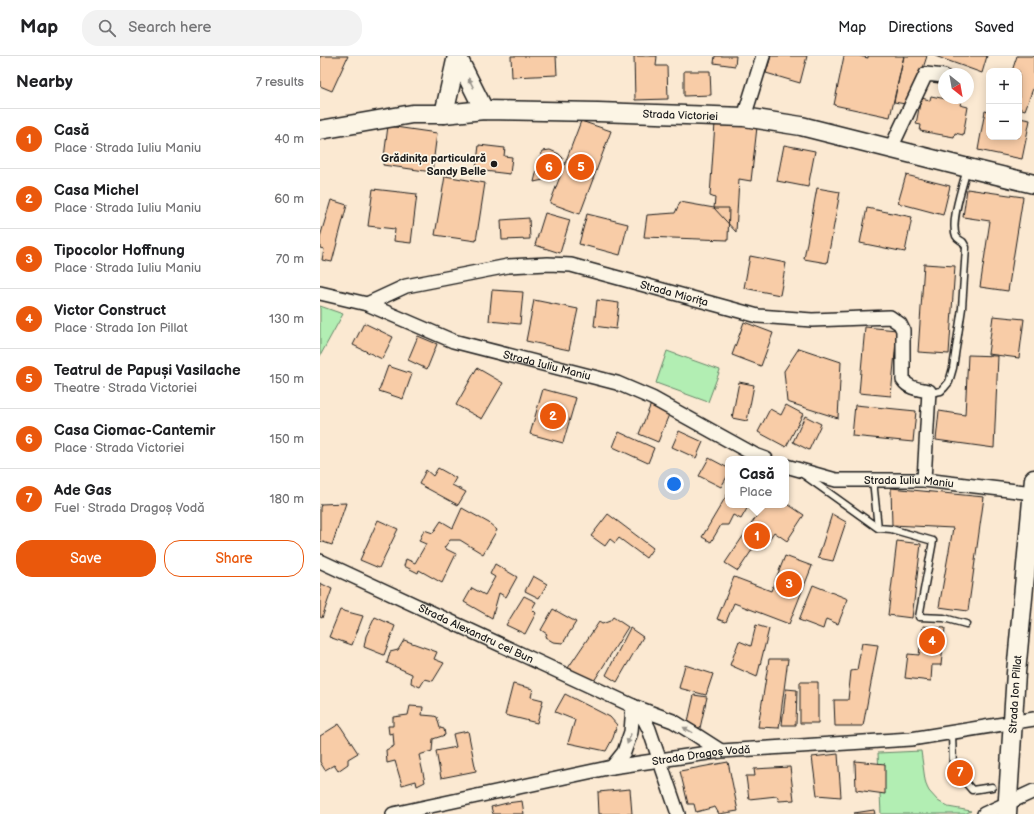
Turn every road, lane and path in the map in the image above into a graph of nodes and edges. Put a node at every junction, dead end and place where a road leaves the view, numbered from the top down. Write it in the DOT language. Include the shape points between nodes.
graph roads {
  1 [pos="457,56"];
  2 [pos="763,56"];
  3 [pos="938,75"];
  4 [pos="484,110"];
  5 [pos="444,114"];
  6 [pos="744,117"];
  7 [pos="320,130"];
  8 [pos="891,148"];
  9 [pos="968,168"];
  10 [pos="1034,184"];
  11 [pos="320,293"];
  12 [pos="367,304"];
  13 [pos="929,391"];
  14 [pos="755,456"];
  15 [pos="790,467"];
  16 [pos="873,480"];
  17 [pos="924,480"];
  18 [pos="1033,486"];
  19 [pos="878,528"];
  20 [pos="320,561"];
  21 [pos="966,624"];
  22 [pos="633,706"];
  23 [pos="1034,719"];
  24 [pos="1013,723"];
  25 [pos="952,733"];
  26 [pos="721,751"];
  27 [pos="659,760"];
  28 [pos="612,767"];
  29 [pos="992,787"];
  30 [pos="1034,791"];
  31 [pos="1007,809"];
  32 [pos="393,814"];
  33 [pos="678,814"];
  34 [pos="984,814"];
  4 -- 1 [label="street, one-way"];
  1 -- 5 [label="street"];
  2 -- 6 [label="street"];
  3 -- 8 [label="street" via="926,74"];
  4 -- 5 [label="street, Strada Victoriei"];
  4 -- 6 [label="street, Strada Victoriei"];
  5 -- 7 [label="street, Strada Victoriei" via="412,114"];
  6 -- 8 [label="street, Strada Victoriei" via="801,126"];
  8 -- 9 [label="street, Strada Victoriei"];
  9 -- 10 [label="street, Strada Victoriei"];
  9 -- 13 [label="lane, Strada Miorița" via="957,204 955,223 956,236 964,242 966,248 962,308 953,368 949,382 941,391"];
  11 -- 12 [label="street, Strada Iuliu Maniu"];
  12 -- 13 [label="street, Strada Miorița" via="406,286 508,266 571,265 758,316 812,320 890,317 900,324 903,330 902,380 910,388"];
  12 -- 14 [label="street, Strada Iuliu Maniu" via="453,341 617,383 652,398"];
  13 -- 17 [label="street"];
  15 -- 16 [label="street, Strada Iuliu Maniu" via="836,480"];
  15 -- 19 [label="lane"];
  16 -- 17 [label="street, Strada Iuliu Maniu"];
  16 -- 19 [label="lane"];
  17 -- 18 [label="street, Strada Iuliu Maniu"];
  18 -- 24 [label="street, Strada Ion Pillat"];
  19 -- 21 [label="lane" via="934,541 919,617 944,618"];
  20 -- 22 [label="street, Strada Alexandru cel Bun"];
  26 -- 22 [label="street, Strada Alexandru cel Bun, one-way" via="673,721"];
  22 -- 27 [label="street, Strada Alexandru cel Bun" via="645,721"];
  22 -- 28 [label="street, one-way" via="631,732 624,752"];
  23 -- 24 [label="street, Strada Dragoș Vodă"];
  24 -- 25 [label="street, Strada Dragoș Vodă"];
  24 -- 31 [label="street, Strada Ion Pillat"];
  25 -- 26 [label="street, Strada Dragoș Vodă" via="911,740"];
  25 -- 29 [label="lane" via="953,768 972,790"];
  26 -- 27 [label="street, Strada Dragoș Vodă"];
  27 -- 28 [label="street, Strada Dragoș Vodă"];
  27 -- 33 [label="street, Strada Alexandru cel Bun"];
  28 -- 32 [label="street, Strada Dragoș Vodă"];
  30 -- 31 [label="street"];
  31 -- 34 [label="street"];
}
